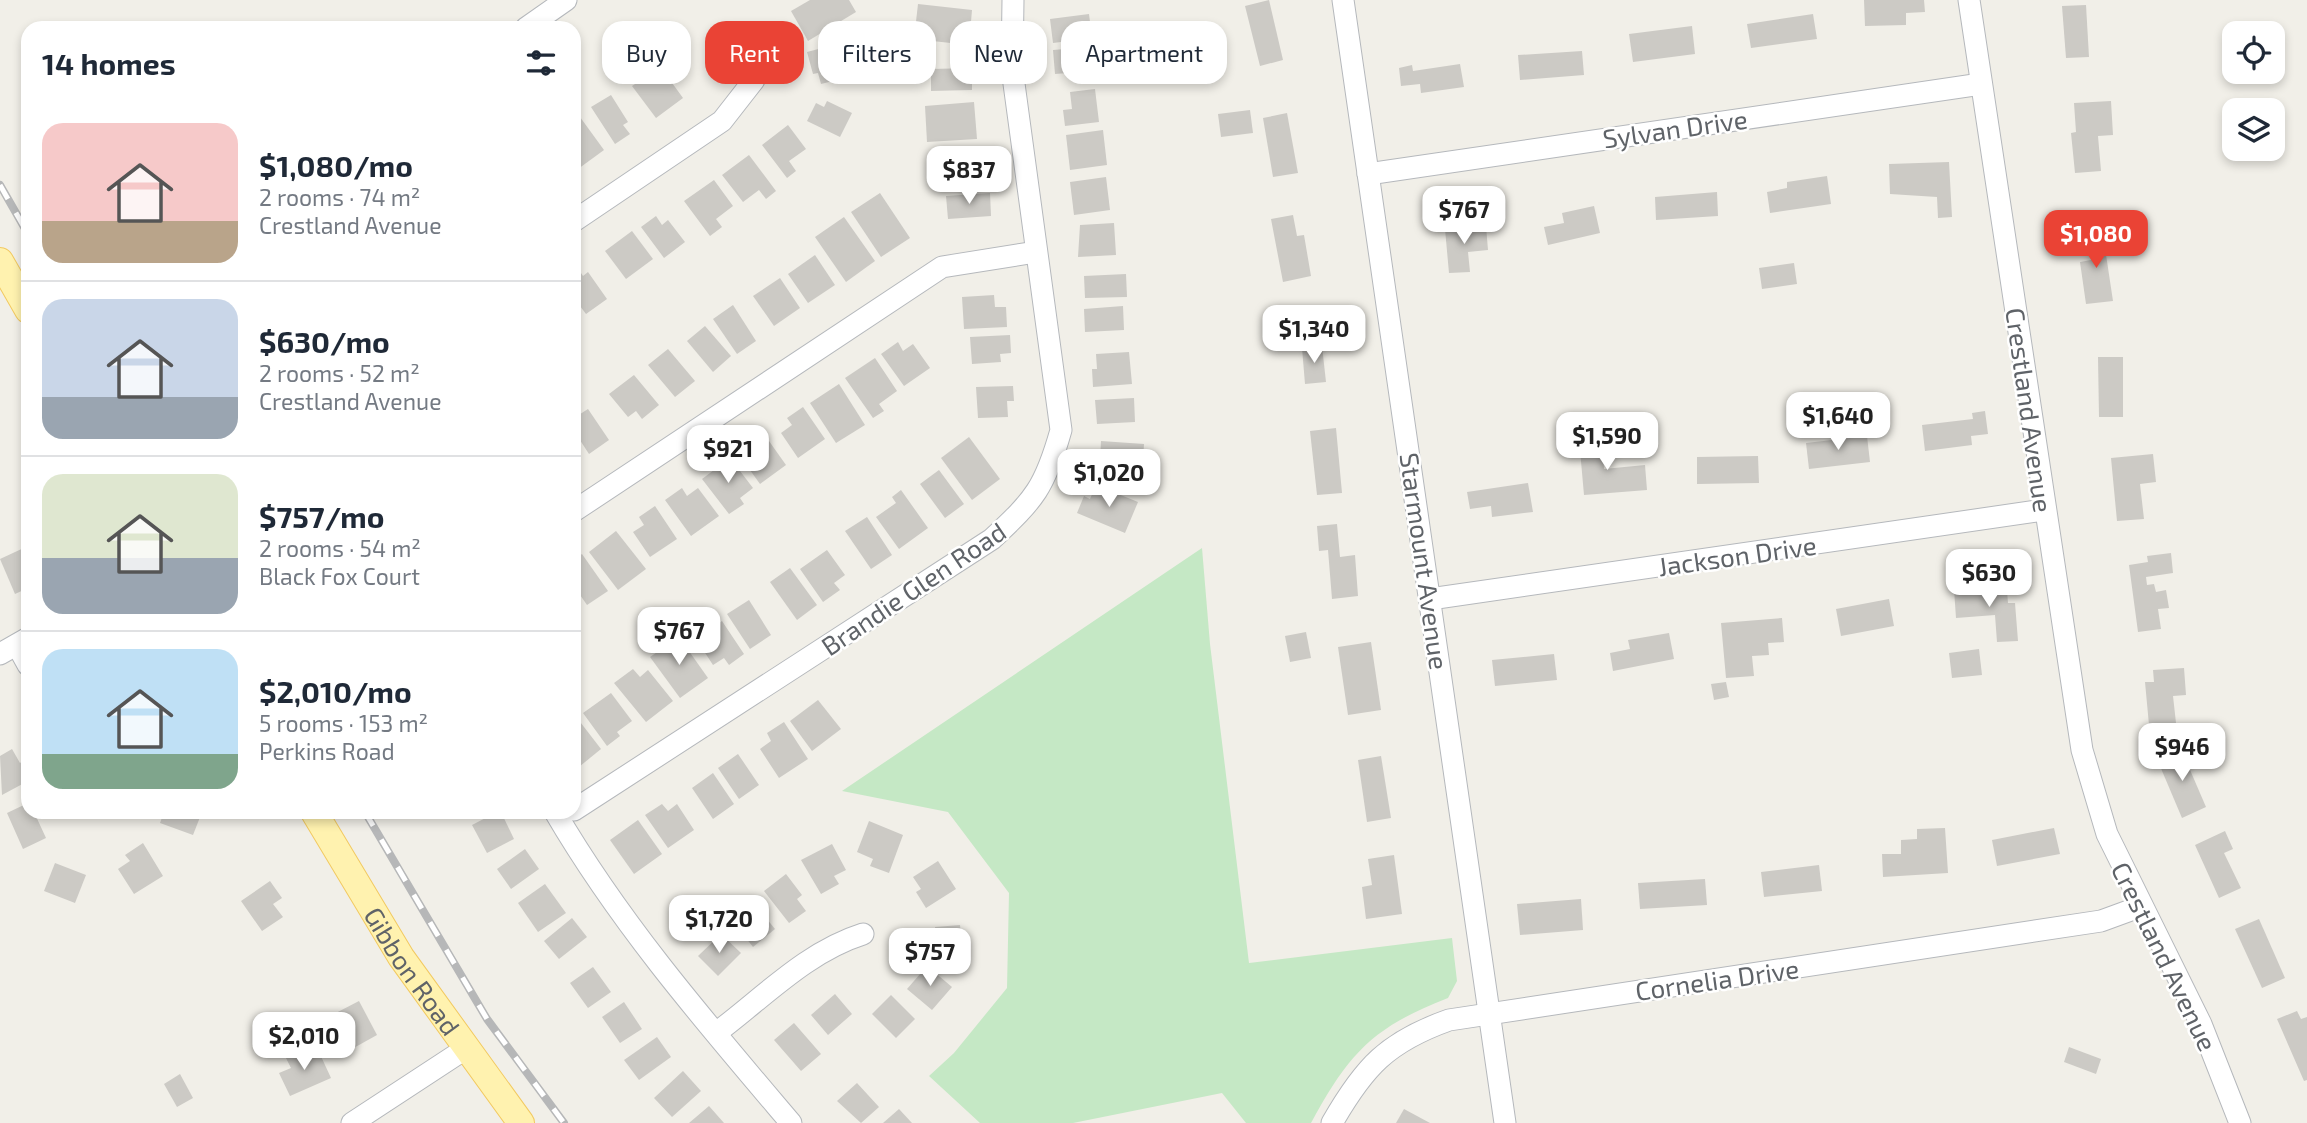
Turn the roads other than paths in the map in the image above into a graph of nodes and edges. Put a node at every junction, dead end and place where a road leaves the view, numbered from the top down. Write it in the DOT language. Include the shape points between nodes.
graph roads {
  1 [pos="566,0"];
  2 [pos="1013,0"];
  3 [pos="1343,0"];
  4 [pos="1969,0"];
  5 [pos="536,21"];
  6 [pos="751,84"];
  7 [pos="1981,84"];
  8 [pos="1368,174"];
  9 [pos="581,215"];
  10 [pos="1037,252"];
  11 [pos="0,261"];
  12 [pos="21,298"];
  13 [pos="581,505"];
  14 [pos="2044,510"];
  15 [pos="1430,600"];
  16 [pos="581,803"];
  17 [pos="318,819"];
  18 [pos="568,819"];
  19 [pos="2142,906"];
  20 [pos="863,934"];
  21 [pos="1489,1012"];
  22 [pos="716,1033"];
  23 [pos="465,1049"];
  24 [pos="352,1123"];
  25 [pos="521,1123"];
  26 [pos="791,1123"];
  27 [pos="1332,1123"];
  28 [pos="1506,1123"];
  29 [pos="2241,1123"];
  1 -- 5 [label="street"];
  2 -- 10 [label="street, Brandie Glen Road" via="1012,69"];
  3 -- 8 [label="street, Starmount Avenue"];
  4 -- 7 [label="street, Crestland Avenue"];
  6 -- 9 [label="street" via="722,121"];
  7 -- 8 [label="street, Sylvan Drive"];
  7 -- 14 [label="street, Crestland Avenue"];
  8 -- 15 [label="street, Starmount Avenue"];
  10 -- 13 [label="street" via="942,267"];
  10 -- 16 [label="street, Brandie Glen Road" via="1061,430 1049,473 1028,505 992,539"];
  11 -- 12 [label="main road"];
  14 -- 15 [label="street, Jackson Drive"];
  14 -- 19 [label="street, Crestland Avenue" via="2071,694 2088,775 2107,834"];
  15 -- 21 [label="street, Starmount Avenue"];
  17 -- 23 [label="main road, Gibbon Road" via="401,957"];
  18 -- 22 [label="street" via="597,879"];
  19 -- 21 [label="street, Cornelia Drive" via="2101,921"];
  19 -- 29 [label="street, Crestland Avenue" via="2201,1024"];
  20 -- 22 [label="street" via="815,955"];
  21 -- 27 [label="street, Cornelia Drive" via="1449,1020 1391,1047 1355,1083"];
  21 -- 28 [label="street, Starmount Avenue"];
  22 -- 26 [label="street"];
  23 -- 24 [label="street"];
  23 -- 25 [label="main road, Gibbon Road"];
}
